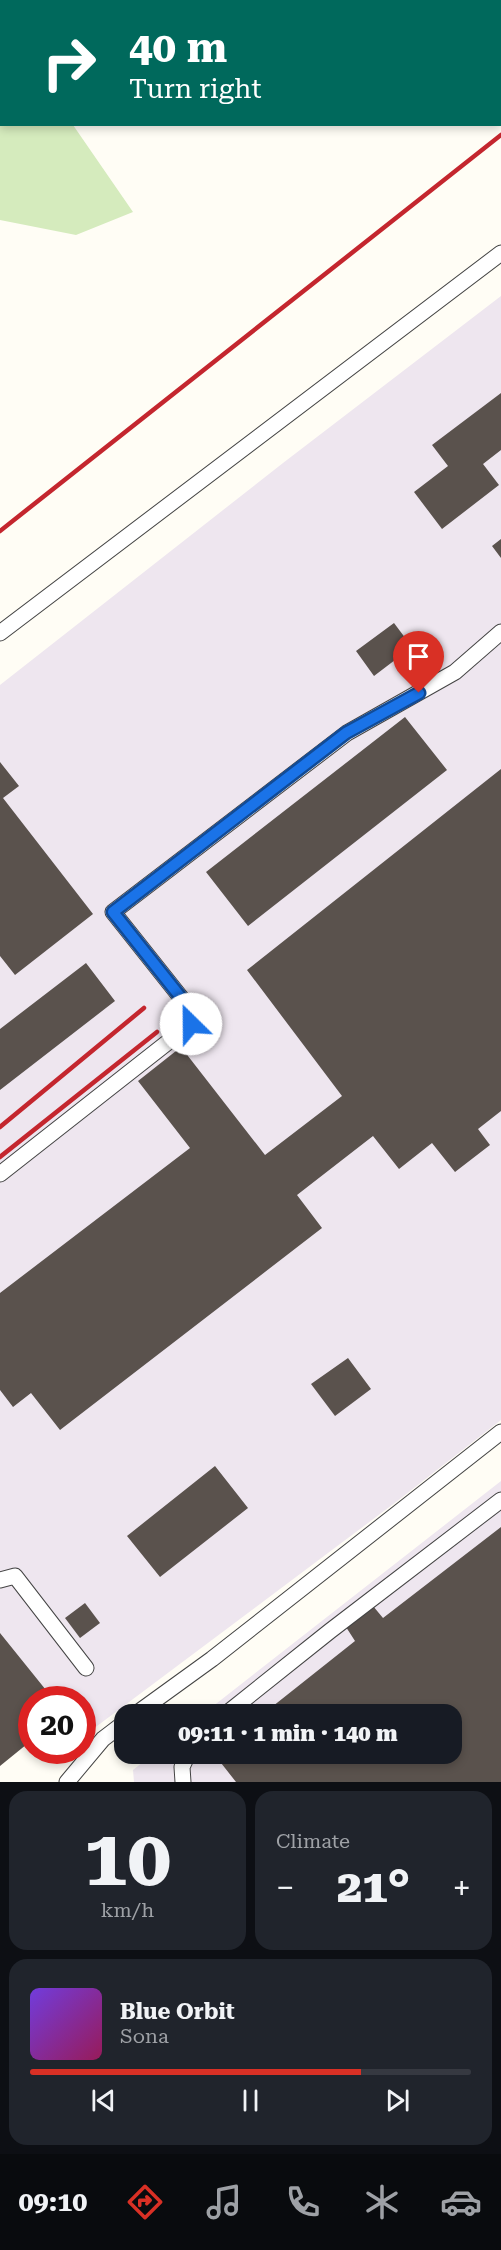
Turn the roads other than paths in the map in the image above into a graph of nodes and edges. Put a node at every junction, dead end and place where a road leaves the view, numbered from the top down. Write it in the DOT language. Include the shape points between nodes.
graph roads {
  1 [pos="501,253"];
  2 [pos="501,632"];
  3 [pos="0,633"];
  4 [pos="0,1174"];
  5 [pos="501,1432"];
  6 [pos="501,1500"];
  7 [pos="0,1580"];
  8 [pos="86,1668"];
  9 [pos="150,1704"];
  10 [pos="239,1704"];
  11 [pos="114,1731"];
  12 [pos="183,1764"];
  13 [pos="67,1782"];
  14 [pos="183,1782"];
  1 -- 3 [label="lane"];
  2 -- 4 [label="lane" via="455,672 346,733 113,912 186,1004 191,1024"];
  5 -- 9 [label="lane"];
  6 -- 10 [label="lane"];
  7 -- 8 [label="lane" via="15,1576"];
  11 -- 13 [label="lane"];
  12 -- 14 [label="lane"];
}
